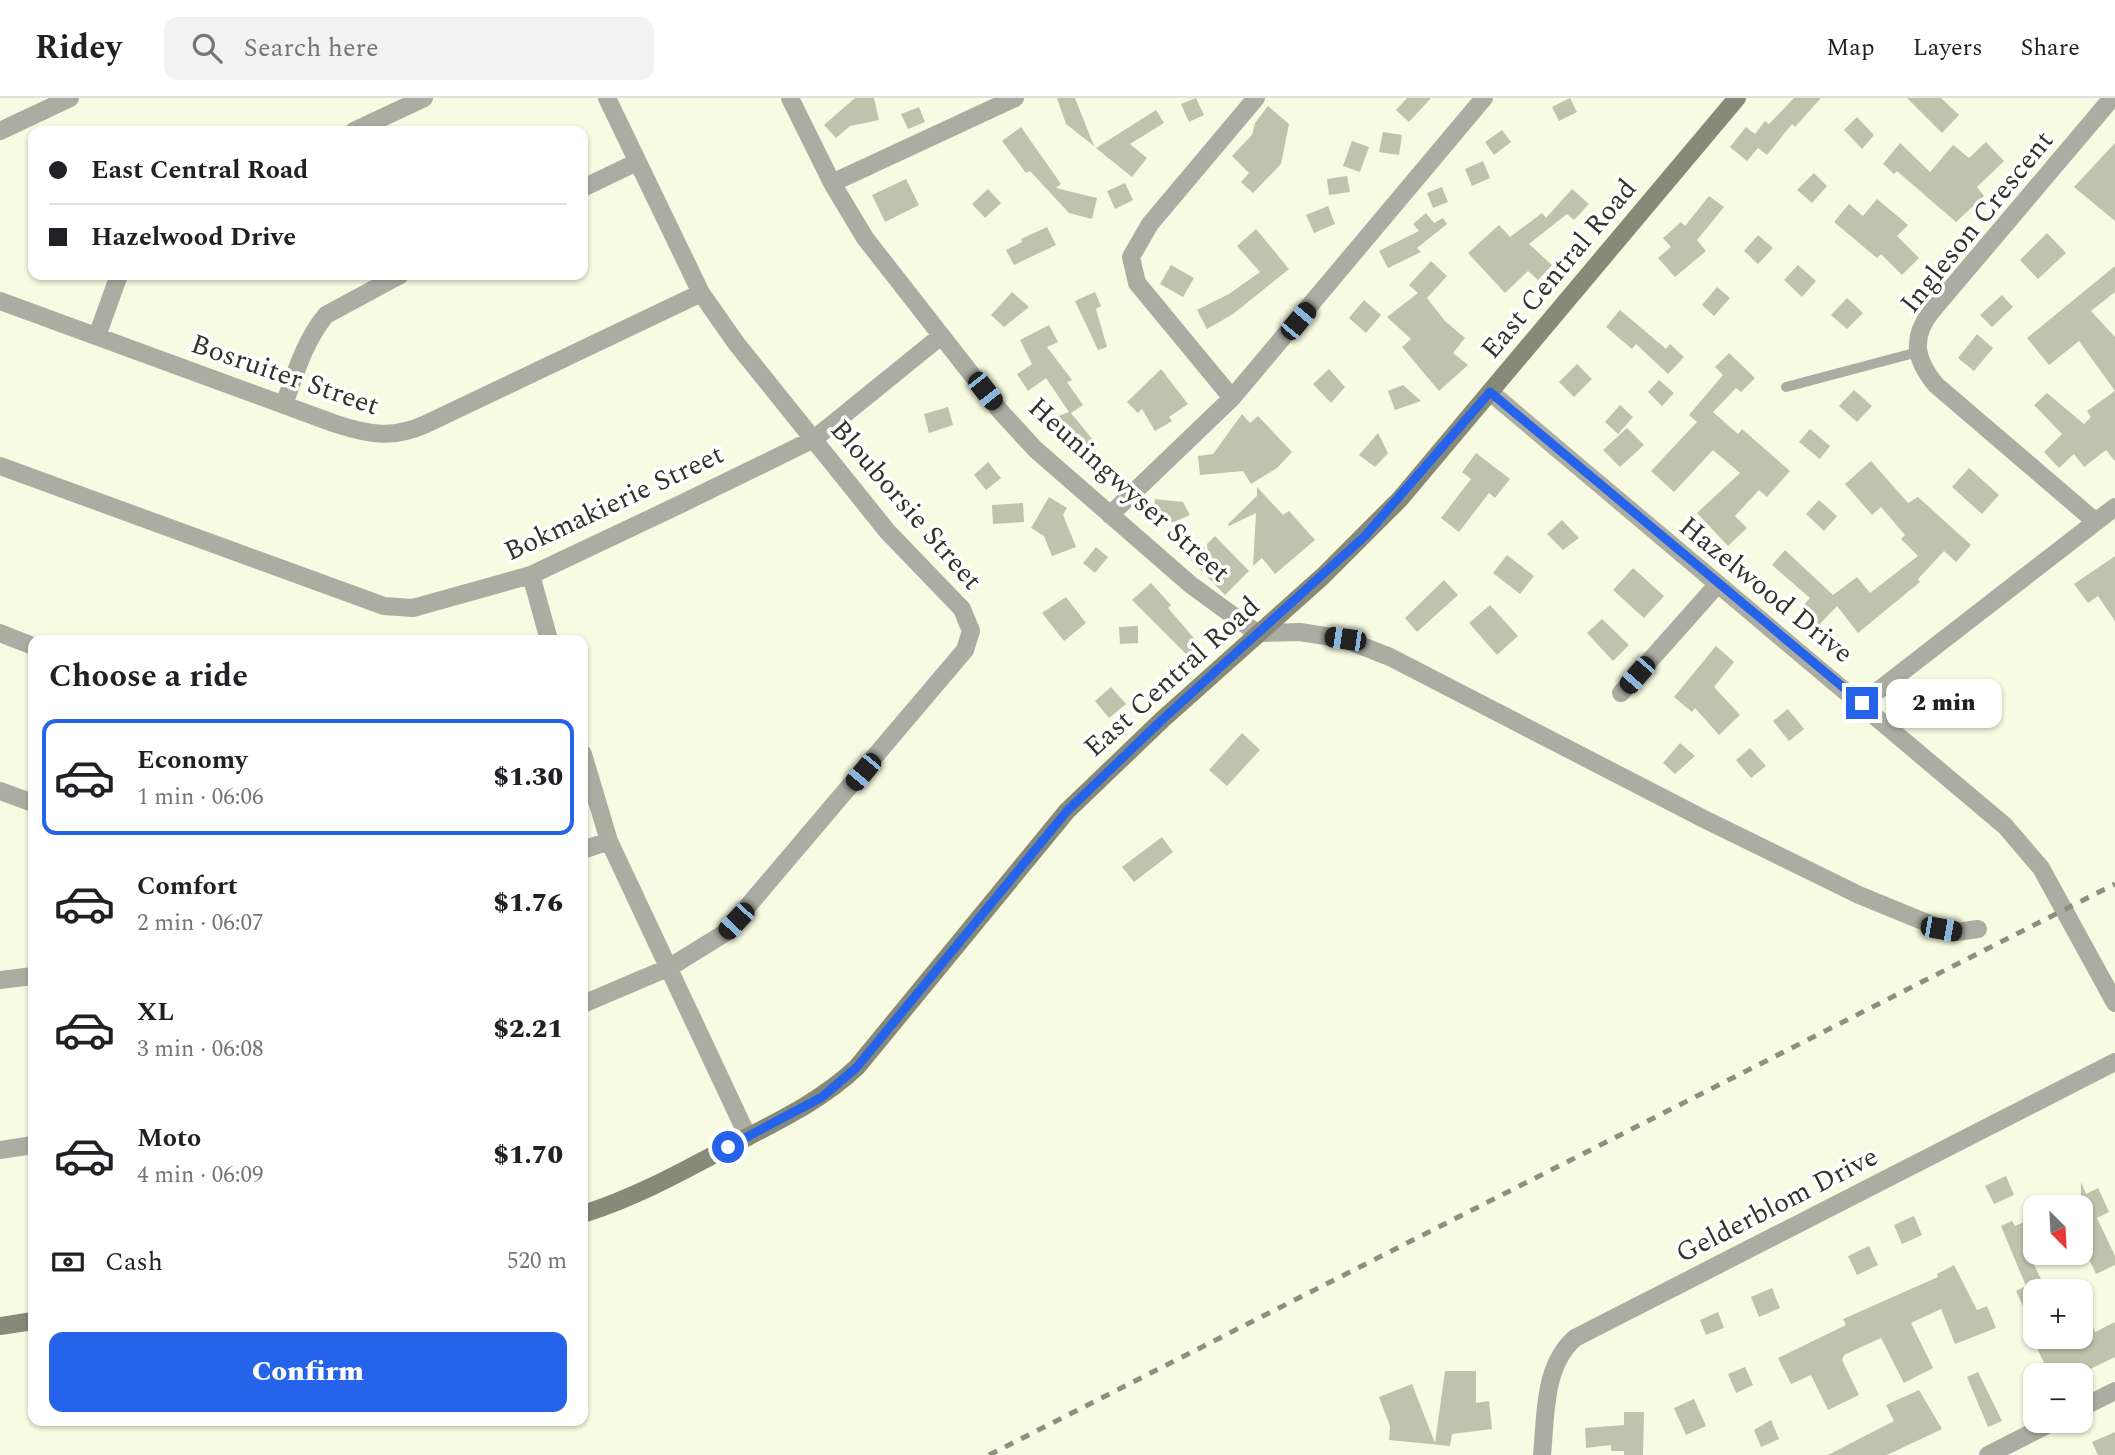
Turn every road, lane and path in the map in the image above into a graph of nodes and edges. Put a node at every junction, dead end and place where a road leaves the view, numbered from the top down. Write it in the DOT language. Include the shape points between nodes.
graph roads {
  1 [pos="70,98"];
  2 [pos="424,98"];
  3 [pos="607,98"];
  4 [pos="790,98"];
  5 [pos="1015,98"];
  6 [pos="1256,98"];
  7 [pos="1485,98"];
  8 [pos="1737,98"];
  9 [pos="2112,98"];
  10 [pos="365,126"];
  11 [pos="0,131"];
  12 [pos="637,162"];
  13 [pos="832,183"];
  14 [pos="588,186"];
  15 [pos="117,280"];
  16 [pos="391,280"];
  17 [pos="701,293"];
  18 [pos="0,301"];
  19 [pos="97,336"];
  20 [pos="941,336"];
  21 [pos="1918,352"];
  22 [pos="1786,387"];
  23 [pos="1490,392"];
  24 [pos="1232,398"];
  25 [pos="284,405"];
  26 [pos="814,439"];
  27 [pos="0,466"];
  28 [pos="2115,507"];
  29 [pos="1110,515"];
  30 [pos="2096,522"];
  31 [pos="531,575"];
  32 [pos="1717,585"];
  33 [pos="0,634"];
  34 [pos="1257,634"];
  35 [pos="548,635"];
  36 [pos="28,644"];
  37 [pos="1621,693"];
  38 [pos="1862,703"];
  39 [pos="588,771"];
  40 [pos="0,791"];
  41 [pos="28,801"];
  42 [pos="609,841"];
  43 [pos="588,848"];
  44 [pos="1978,929"];
  45 [pos="670,967"];
  46 [pos="28,977"];
  47 [pos="0,980"];
  48 [pos="588,1002"];
  49 [pos="2115,1003"];
  50 [pos="2115,1062"];
  51 [pos="748,1137"];
  52 [pos="28,1146"];
  53 [pos="0,1150"];
  54 [pos="588,1212"];
  55 [pos="28,1322"];
  56 [pos="0,1326"];
  57 [pos="2115,1391"];
  58 [pos="2093,1402"];
  59 [pos="2031,1433"];
  60 [pos="1542,1455"];
  61 [pos="1988,1455"];
  1 -- 11 [label="street"];
  2 -- 10 [label="street"];
  3 -- 12 [label="street, Blouborsie Street"];
  4 -- 13 [label="street, Heuningwyser Street"];
  5 -- 13 [label="street"];
  6 -- 24 [label="street" via="1145,231 1131,257 1137,283"];
  7 -- 24 [label="street"];
  8 -- 23 [label="street, East Central Road"];
  9 -- 21 [label="street, Ingleson Crescent" via="1923,323"];
  12 -- 14 [label="street"];
  12 -- 17 [label="street, Blouborsie Street"];
  13 -- 20 [label="street, Heuningwyser Street" via="865,238"];
  15 -- 19 [label="street"];
  16 -- 25 [label="street" via="326,315 317,326"];
  17 -- 25 [label="street, Bosruiter Street" via="399,434 370,435"];
  17 -- 26 [label="street, Blouborsie Street" via="736,344"];
  18 -- 19 [label="street, Bosruiter Street"];
  19 -- 25 [label="street, Bosruiter Street"];
  20 -- 26 [label="street, Bokmakierie Street"];
  20 -- 29 [label="street, Heuningwyser Street" via="1028,442"];
  21 -- 22 [label="lane"];
  21 -- 30 [label="street, Ingleson Crescent" via="1936,385"];
  23 -- 32 [label="street, Hazelwood Drive"];
  23 -- 34 [label="street, East Central Road" via="1365,536"];
  24 -- 29 [label="street"];
  26 -- 31 [label="street, Bokmakierie Street"];
  26 -- 45 [label="street, Blouborsie Street" via="887,531 962,609 969,620 970,640 736,921 715,942"];
  27 -- 31 [label="street, Bokmakierie Street" via="384,606 413,608"];
  28 -- 30 [label="street, Hazelwood Drive"];
  29 -- 34 [label="street, Heuningwyser Street"];
  30 -- 38 [label="street, Hazelwood Drive"];
  31 -- 35 [label="street"];
  32 -- 37 [label="street"];
  32 -- 38 [label="street, Hazelwood Drive"];
  33 -- 36 [label="street"];
  34 -- 44 [label="street" via="1300,632 1345,639 1390,657 1859,895 1941,929"];
  34 -- 51 [label="street, East Central Road" via="1067,811 857,1067 822,1097"];
  38 -- 49 [label="street" via="2024,845 2066,909"];
  39 -- 42 [label="street"];
  40 -- 41 [label="street"];
  42 -- 43 [label="street"];
  42 -- 45 [label="street"];
  45 -- 48 [label="street"];
  45 -- 51 [label="street"];
  46 -- 47 [label="street"];
  50 -- 60 [label="street, Gelderblom Drive" via="1575,1338 1562,1351 1553,1371"];
  51 -- 54 [label="street, East Central Road" via="642,1193"];
  52 -- 53 [label="street"];
  55 -- 56 [label="street"];
  57 -- 58 [label="street"];
  59 -- 61 [label="street"];
}
